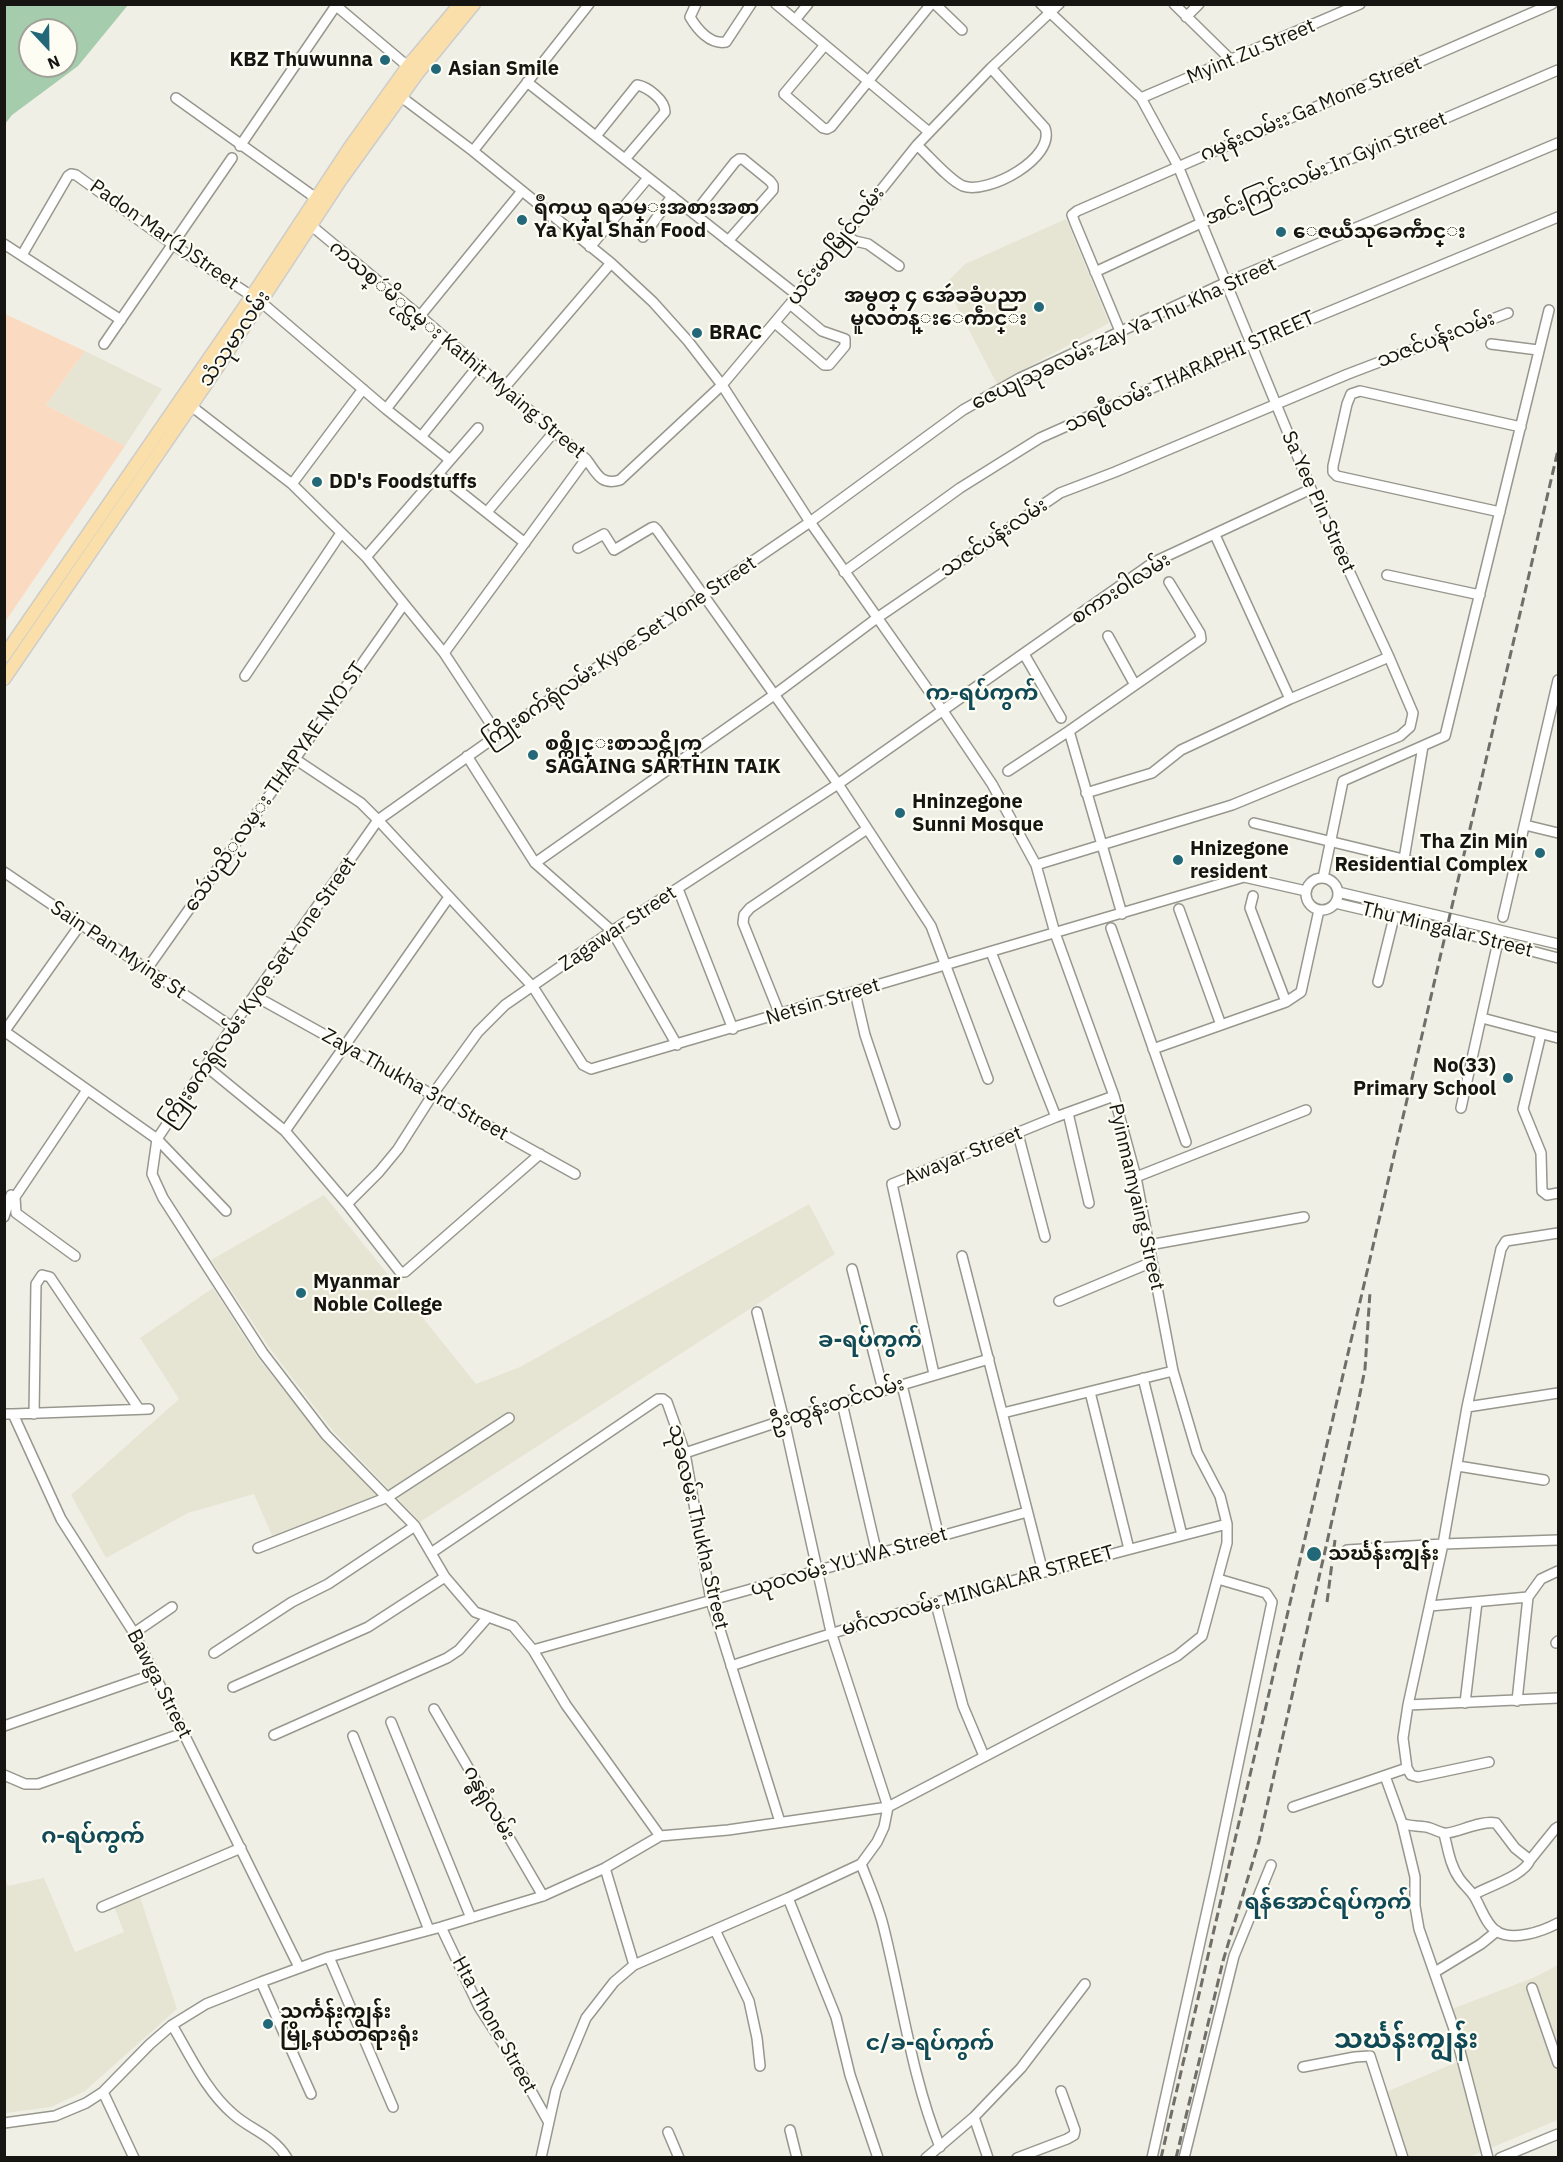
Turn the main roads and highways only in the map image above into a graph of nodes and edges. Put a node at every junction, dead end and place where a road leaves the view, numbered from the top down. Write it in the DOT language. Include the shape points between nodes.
graph roads {
  1 [pos="460,4"];
  2 [pos="474,4"];
  3 [pos="412,70"];
  4 [pos="186,402"];
  5 [pos="4,656"];
  6 [pos="4,680"];
  1 -- 3 [label="main road, သံသုမာလမ်း"];
  2 -- 3 [label="main road, သံသုမာလမ်း"];
  3 -- 4 [label="main road, သံသုမာလမ်း"];
  4 -- 5 [label="main road, သံသုမာလမ်း"];
  4 -- 6 [label="main road, သံသုမာလမ်း"];
}
